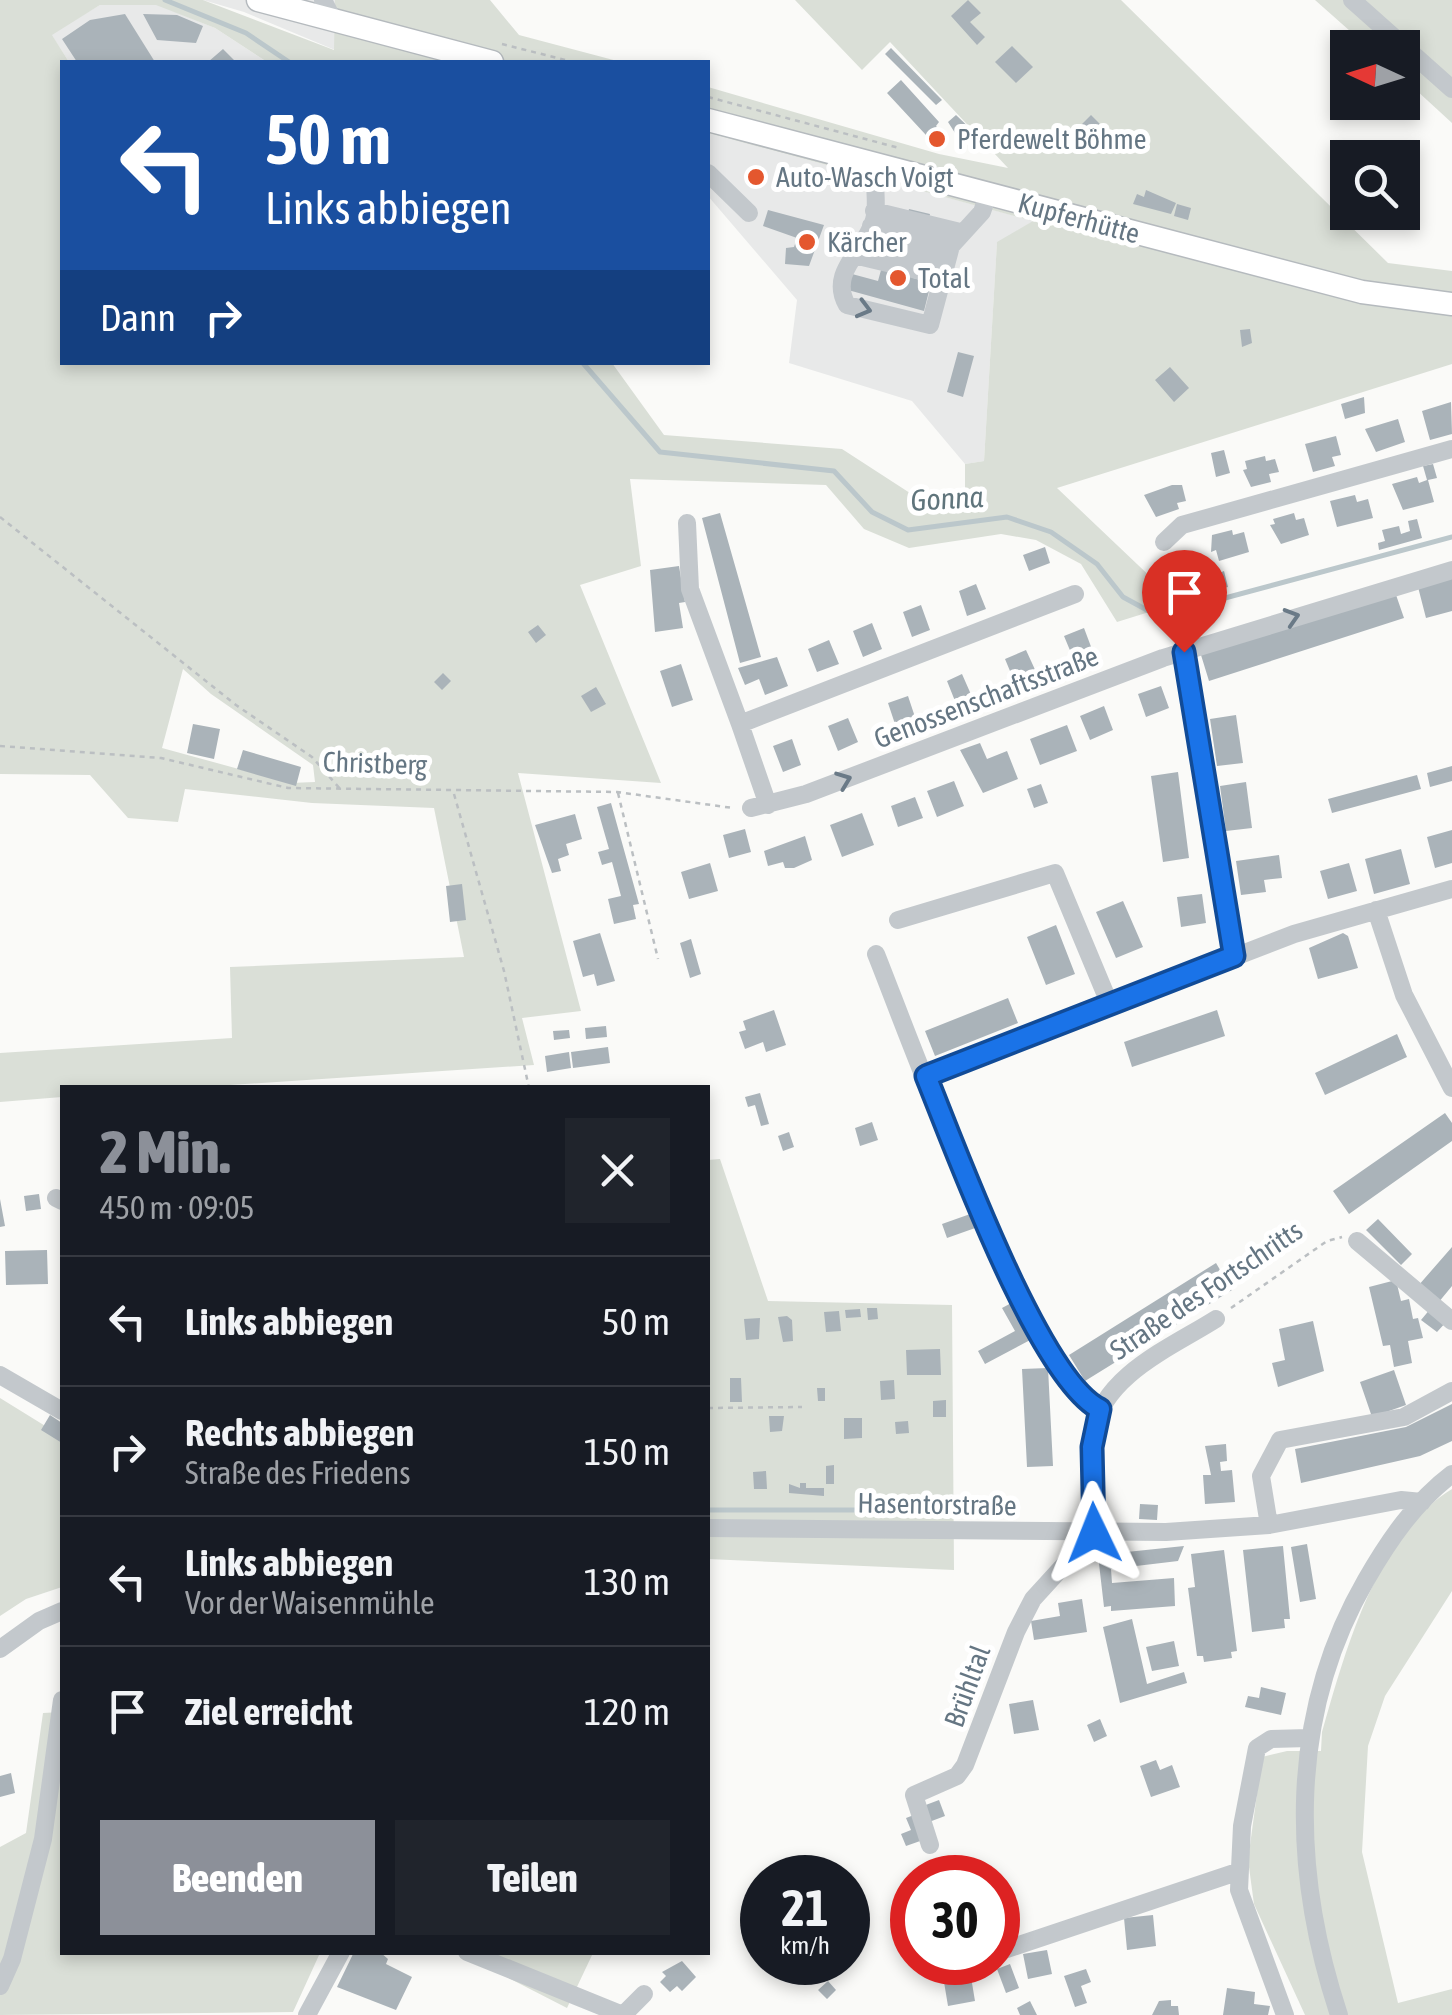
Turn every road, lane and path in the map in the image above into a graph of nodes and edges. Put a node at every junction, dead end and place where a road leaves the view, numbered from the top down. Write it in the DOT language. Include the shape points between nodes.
graph roads {
  1 [pos="258,0"];
  2 [pos="1352,0"];
  3 [pos="328,10"];
  4 [pos="486,60"];
  5 [pos="1452,90"];
  6 [pos="710,121"];
  7 [pos="878,165"];
  8 [pos="710,174"];
  9 [pos="988,194"];
  10 [pos="749,213"];
  11 [pos="865,233"];
  12 [pos="950,254"];
  13 [pos="1452,304"];
  14 [pos="1452,449"];
  15 [pos="0,517"];
  16 [pos="687,523"];
  17 [pos="1164,542"];
  18 [pos="1452,570"];
  19 [pos="1075,594"];
  20 [pos="1184,652"];
  21 [pos="740,724"];
  22 [pos="0,746"];
  23 [pos="342,790"];
  24 [pos="617,792"];
  25 [pos="453,793"];
  26 [pos="760,807"];
  27 [pos="1452,890"];
  28 [pos="1376,910"];
  29 [pos="898,920"];
  30 [pos="876,954"];
  31 [pos="1234,956"];
  32 [pos="658,959"];
  33 [pos="1110,1005"];
  34 [pos="926,1076"];
  35 [pos="529,1085"];
  36 [pos="1452,1088"];
  37 [pos="1357,1242"];
  38 [pos="1448,1310"];
  39 [pos="1216,1318"];
  40 [pos="0,1375"];
  41 [pos="1452,1391"];
  42 [pos="802,1407"];
  43 [pos="710,1408"];
  44 [pos="1100,1409"];
  45 [pos="60,1411"];
  46 [pos="1452,1474"];
  47 [pos="1422,1502"];
  48 [pos="1268,1524"];
  49 [pos="710,1528"];
  50 [pos="1089,1533"];
  51 [pos="60,1611"];
  52 [pos="0,1649"];
  53 [pos="60,1715"];
  54 [pos="1309,1738"];
  55 [pos="930,1845"];
  56 [pos="1237,1872"];
  57 [pos="1020,1945"];
  58 [pos="339,1955"];
  59 [pos="475,1955"];
  60 [pos="0,1986"];
  61 [pos="644,1994"];
  62 [pos="308,2015"];
  63 [pos="1285,2015"];
  64 [pos="1339,2015"];
  1 -- 3 [label="main road"];
  2 -- 5 [label="street"];
  3 -- 4 [label="main road"];
  6 -- 7 [label="main road, Kupferhütte"];
  7 -- 9 [label="main road, Kupferhütte"];
  7 -- 11 [label="street"];
  8 -- 10 [label="street"];
  9 -- 12 [label="street"];
  9 -- 13 [label="main road, Kupferhütte" via="1362,292"];
  11 -- 12 [label="street"];
  11 -- 12 [label="street"];
  11 -- 12 [label="street, one-way" via="842,278 848,306 930,325"];
  14 -- 17 [label="street" via="1182,525"];
  15 -- 23 [label="path" via="236,705 312,757"];
  16 -- 21 [label="street" via="690,589"];
  20 -- 18 [label="street, Genossenschaftsstraße, one-way"];
  19 -- 21 [label="street"];
  26 -- 20 [label="street, Genossenschaftsstraße, one-way"];
  20 -- 31 [label="street"];
  21 -- 26 [label="street"];
  22 -- 23 [label="path, Christberg" via="161,758 288,788"];
  23 -- 25 [label="path, Christberg"];
  24 -- 25 [label="path, Christberg"];
  24 -- 26 [label="path, Christberg"];
  24 -- 32 [label="path"];
  25 -- 35 [label="path"];
  27 -- 28 [label="street"];
  28 -- 31 [label="street"];
  28 -- 36 [label="street" via="1404,995"];
  29 -- 33 [label="street" via="1055,873"];
  30 -- 34 [label="street"];
  31 -- 33 [label="street"];
  33 -- 34 [label="street"];
  34 -- 44 [label="street" via="1005,1269 1076,1393"];
  37 -- 38 [label="street"];
  37 -- 39 [label="path, Straße des Fortschritts" via="1343,1236 1327,1240"];
  39 -- 44 [label="street, Straße des Fortschritts" via="1118,1384"];
  40 -- 45 [label="street"];
  41 -- 48 [label="street" via="1404,1417 1280,1440 1261,1476"];
  42 -- 43 [label="path"];
  44 -- 50 [label="street"];
  46 -- 47 [label="street"];
  47 -- 48 [label="street, Hasentorstraße"];
  47 -- 54 [label="street" via="1378,1559 1345,1620"];
  48 -- 50 [label="street, Hasentorstraße"];
  49 -- 50 [label="street, Hasentorstraße"];
  50 -- 55 [label="street, Brühltal" via="1033,1600 965,1765 957,1776 914,1795"];
  51 -- 52 [label="street"];
  53 -- 60 [label="street" via="43,1839"];
  54 -- 56 [label="street" via="1271,1739 1257,1748"];
  54 -- 64 [label="street" via="1307,1885"];
  56 -- 57 [label="street"];
  56 -- 63 [label="street" via="1246,1916"];
  58 -- 62 [label="street"];
  59 -- 61 [label="street" via="623,2015"];
}
